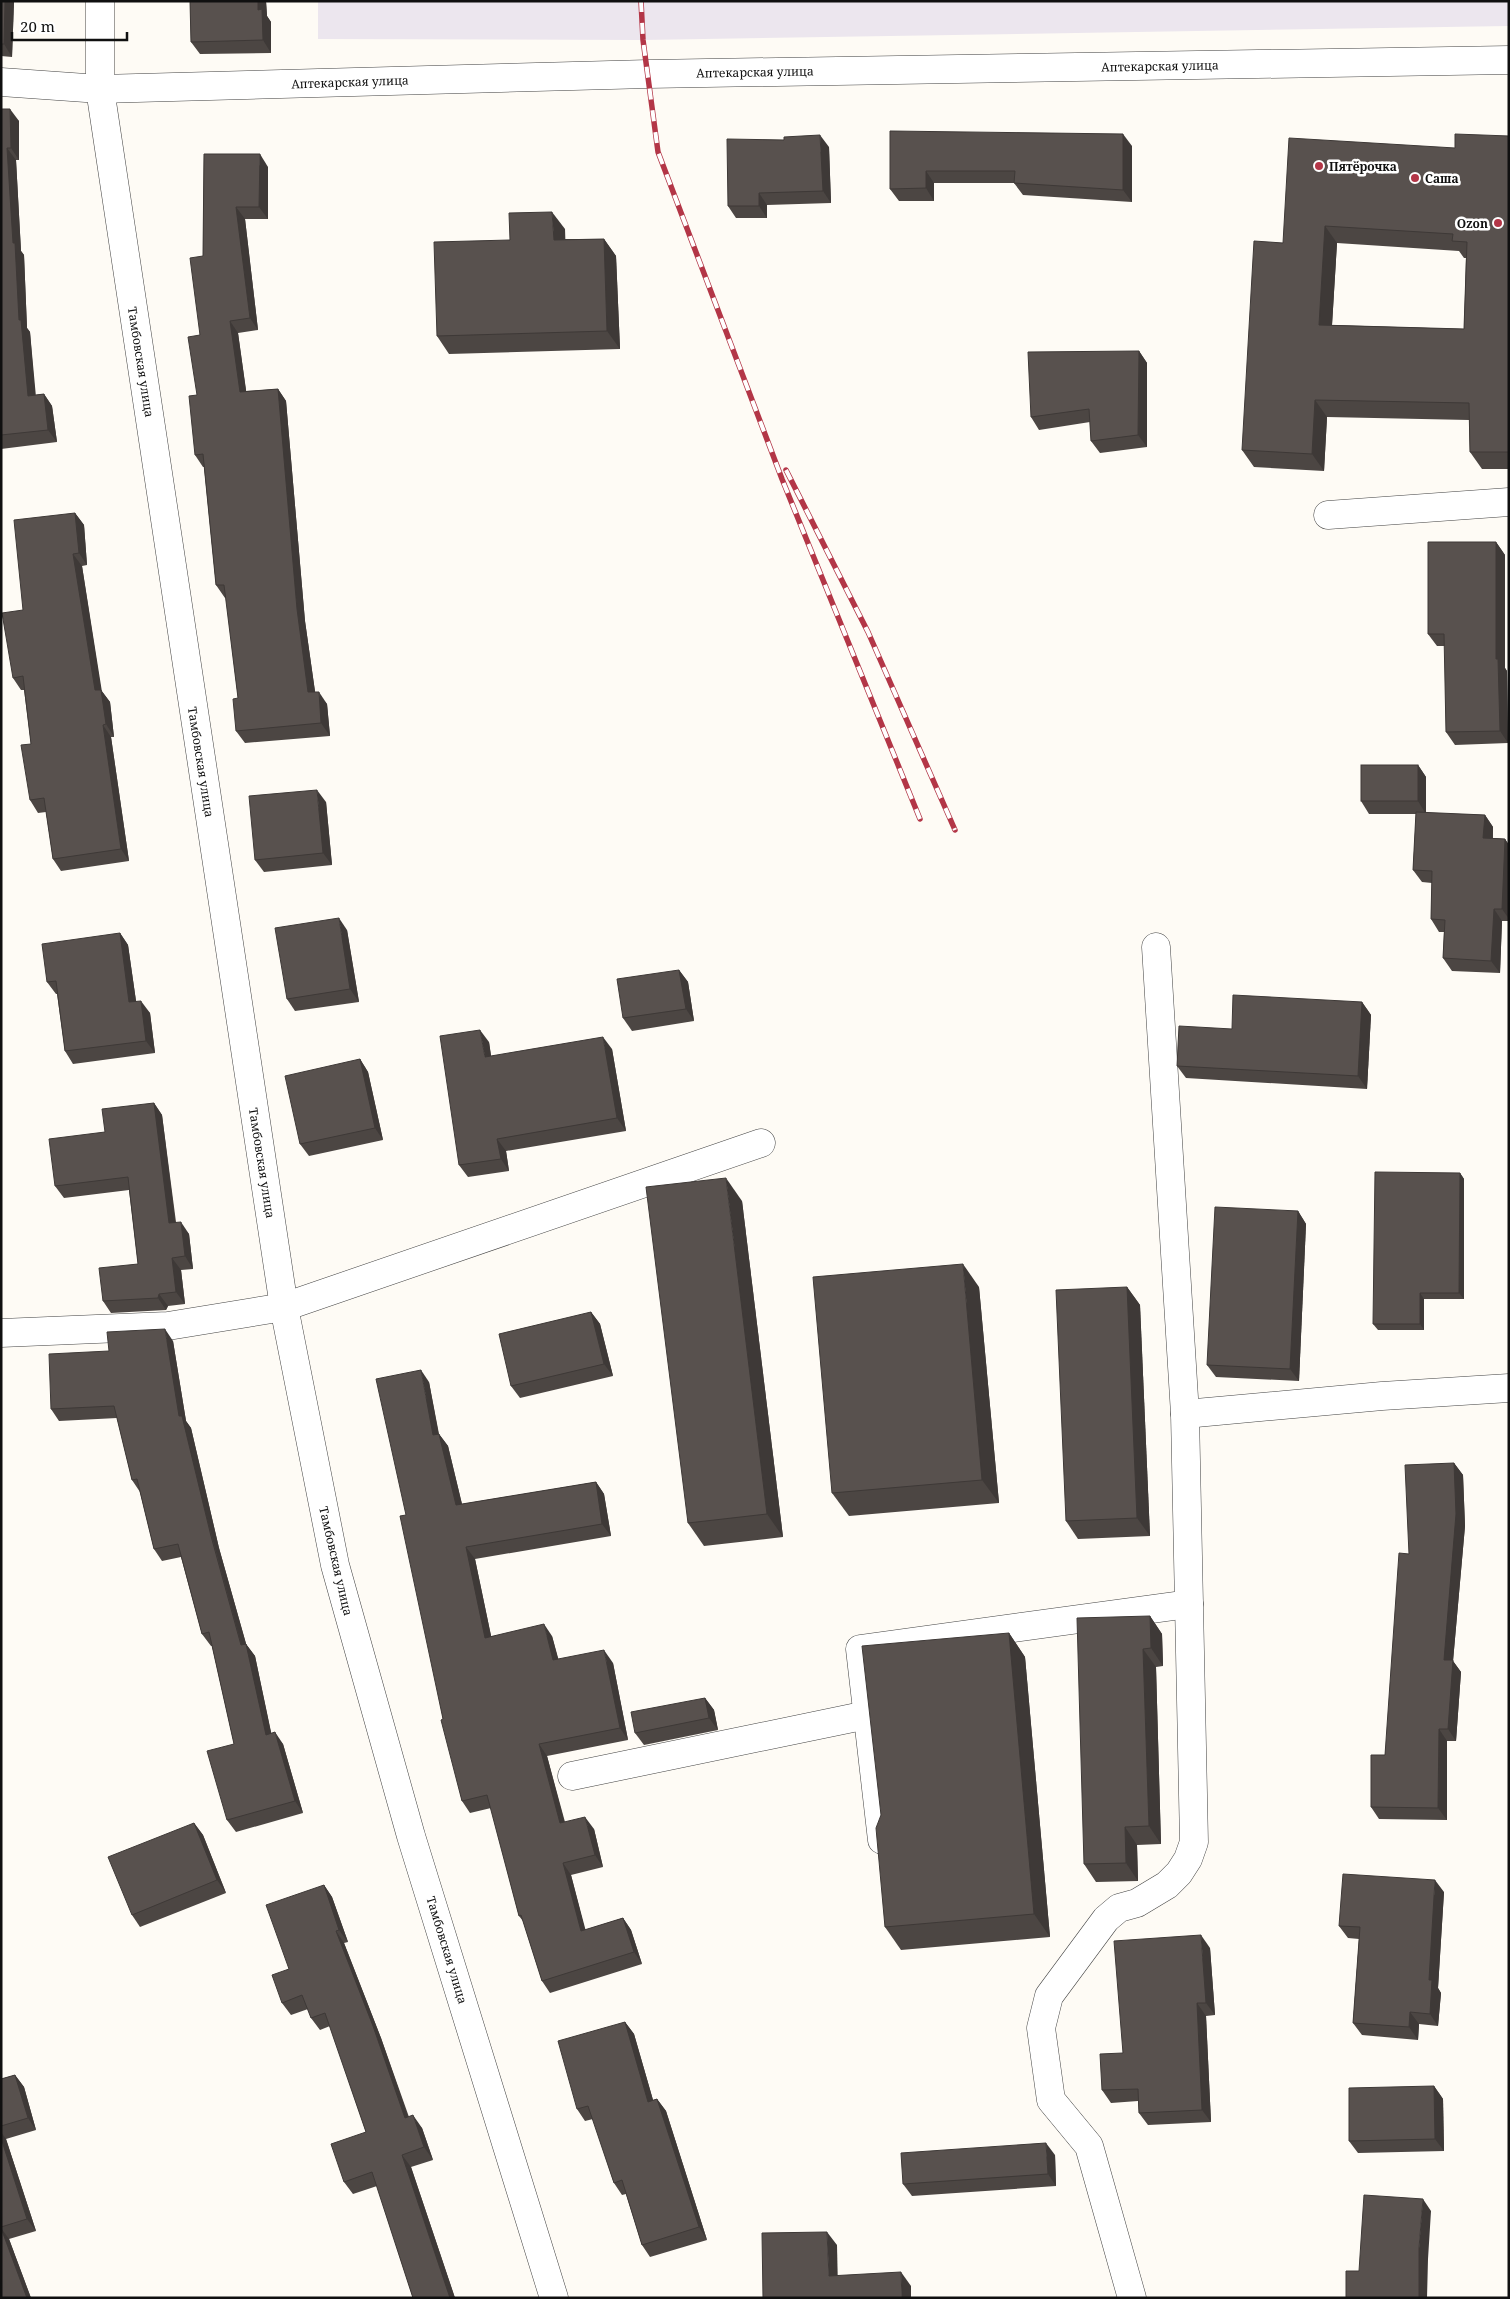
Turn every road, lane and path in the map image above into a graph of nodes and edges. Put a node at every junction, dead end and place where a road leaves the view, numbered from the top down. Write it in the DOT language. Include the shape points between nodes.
graph roads {
  1 [pos="100,1"];
  2 [pos="1509,60"];
  3 [pos="1,82"];
  4 [pos="100,90"];
  5 [pos="1509,502"];
  6 [pos="1328,514"];
  7 [pos="1156,947"];
  8 [pos="762,1142"];
  9 [pos="284,1307"];
  10 [pos="1,1333"];
  11 [pos="1509,1388"];
  12 [pos="1185,1414"];
  13 [pos="1189,1604"];
  14 [pos="867,1716"];
  15 [pos="572,1776"];
  16 [pos="882,1840"];
  17 [pos="554,2298"];
  18 [pos="1132,2298"];
  1 -- 4 [label="street, Тамбовская улица"];
  2 -- 4 [label="street, Аптекарская улица" via="648,74"];
  3 -- 4 [label="street, Аптекарская улица"];
  4 -- 9 [label="street, Тамбовская улица"];
  5 -- 6 [label="street"];
  7 -- 12 [label="street"];
  8 -- 9 [label="street"];
  9 -- 10 [label="street" via="168,1326"];
  9 -- 17 [label="street, Тамбовская улица" via="335,1565 411,1836"];
  11 -- 12 [label="street"];
  12 -- 13 [label="street"];
  13 -- 14 [label="street" via="860,1649"];
  13 -- 18 [label="street" via="1194,1842 1188,1859 1167,1884 1119,1908 1106,1919 1049,1996 1041,2028 1051,2100 1089,2146"];
  14 -- 15 [label="street"];
  14 -- 16 [label="street"];
}
